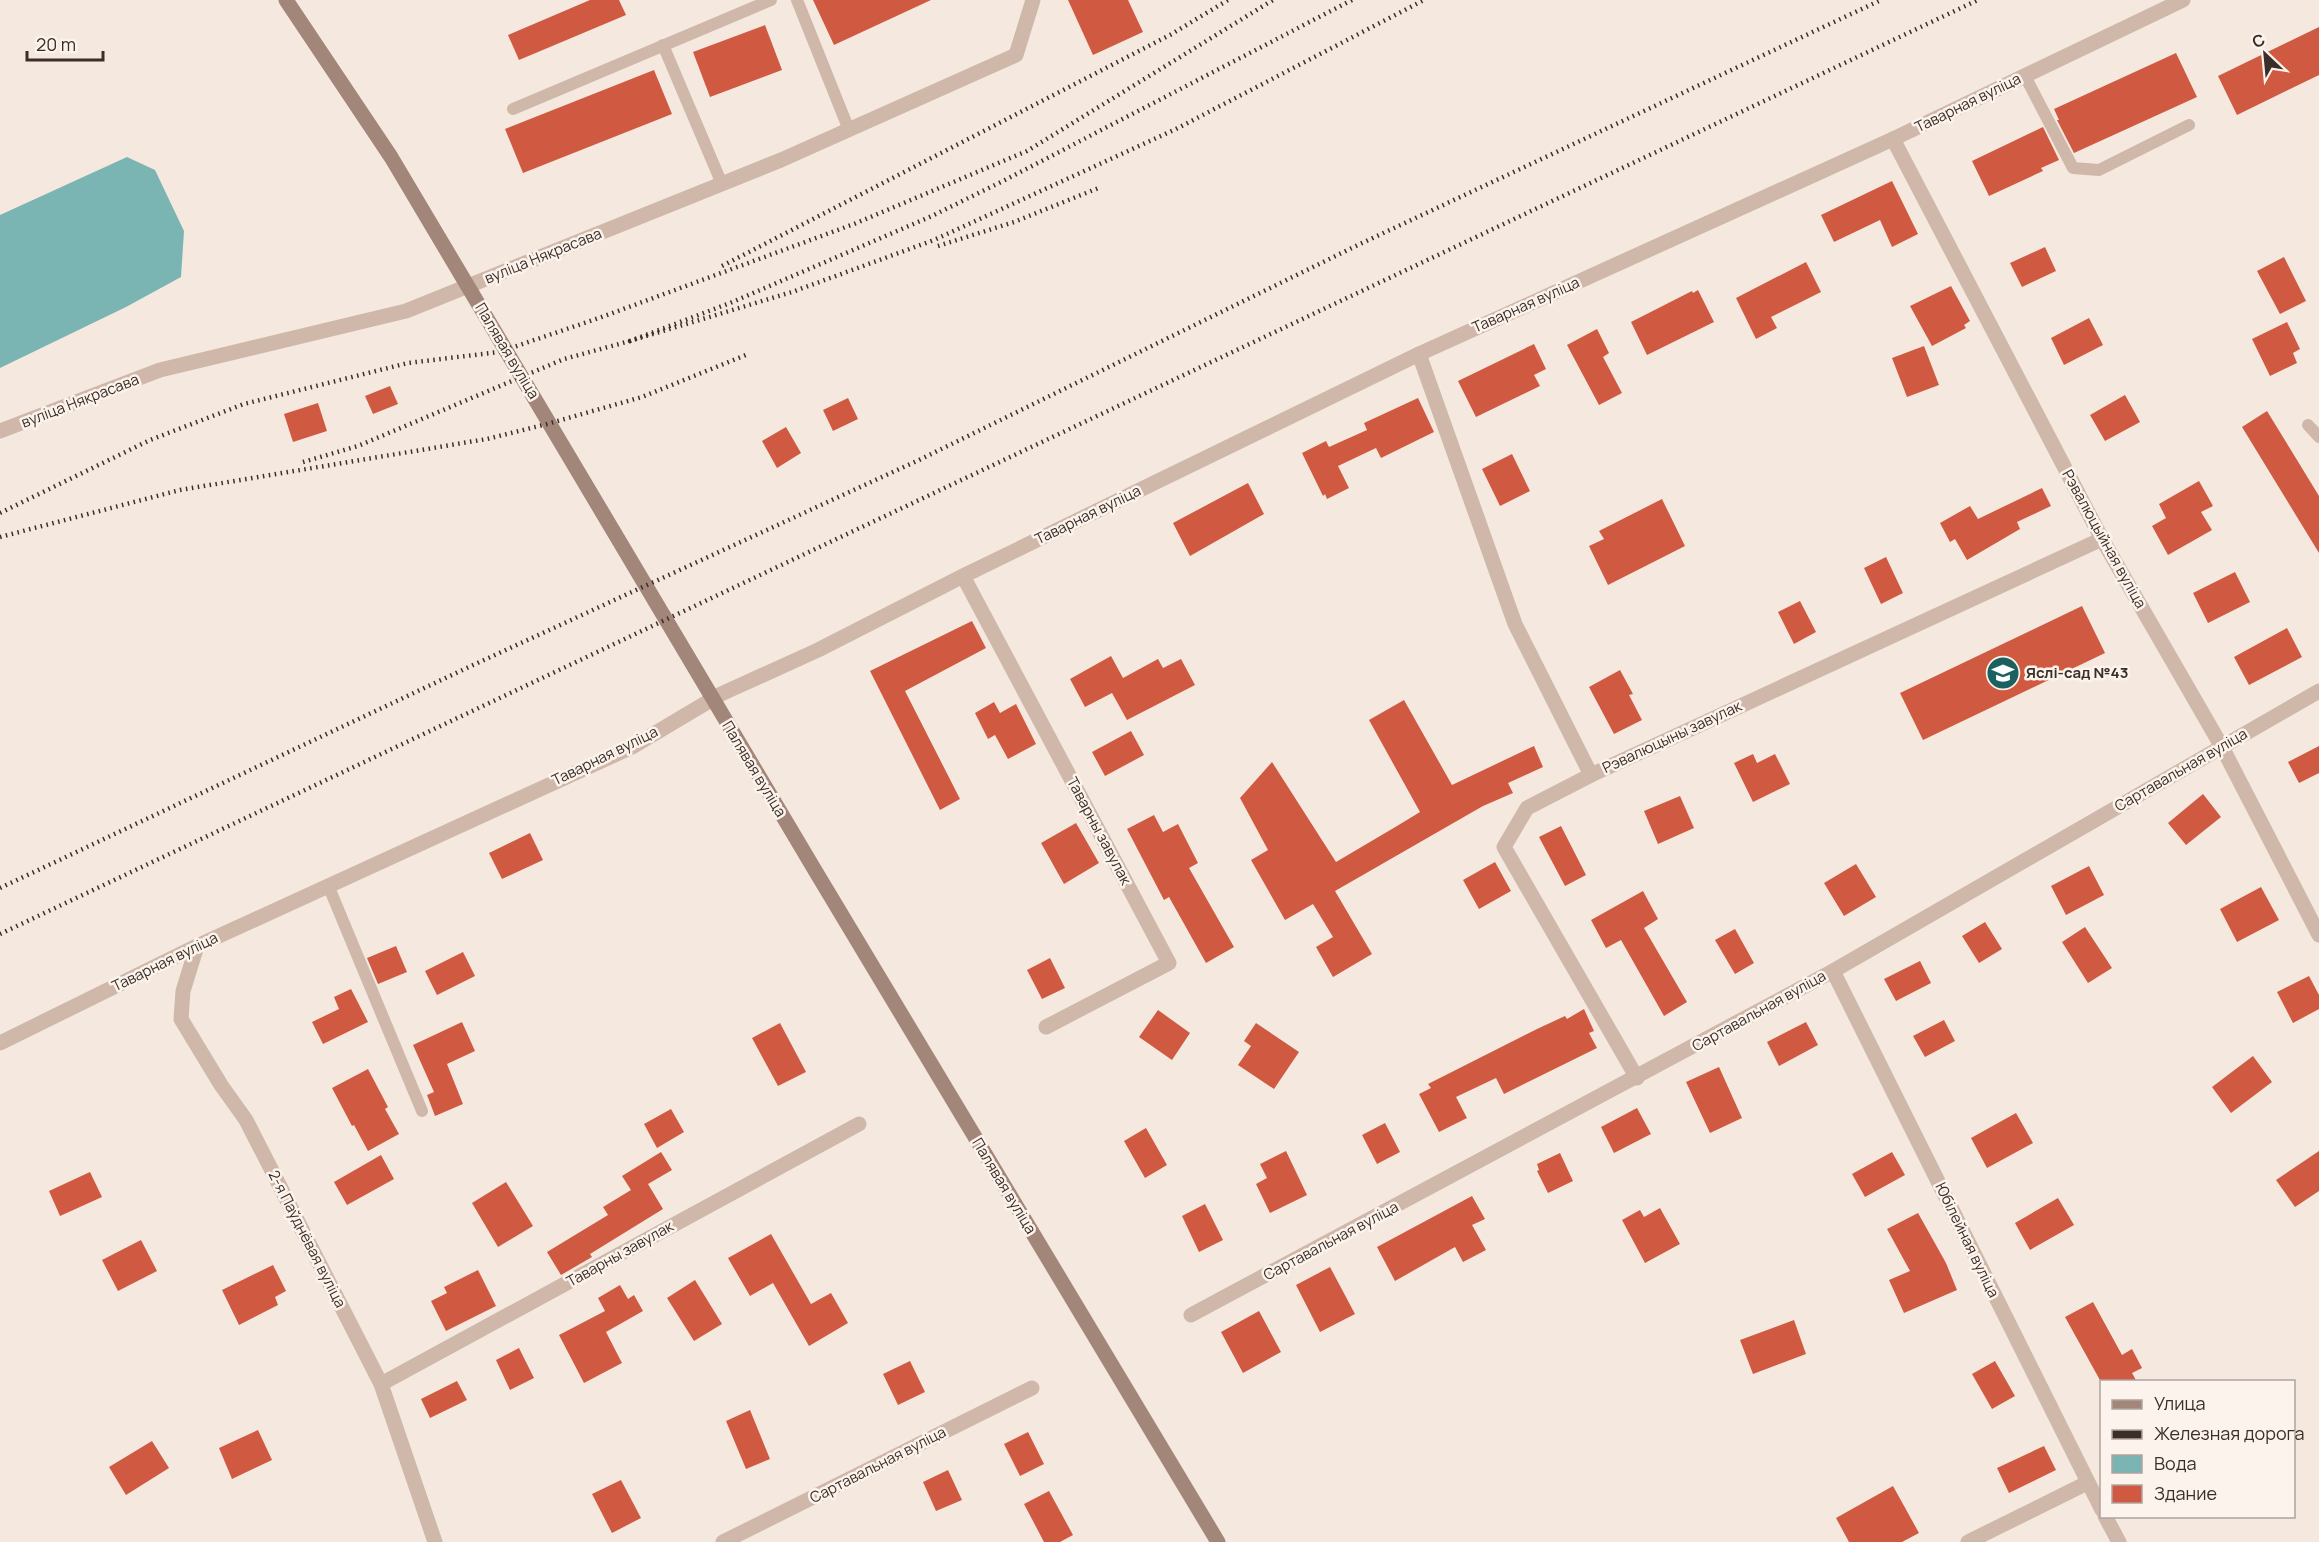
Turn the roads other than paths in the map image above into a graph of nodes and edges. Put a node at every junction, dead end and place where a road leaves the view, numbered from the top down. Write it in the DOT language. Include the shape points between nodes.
graph roads {
  1 [pos="286,0"];
  2 [pos="771,0"];
  3 [pos="797,0"];
  4 [pos="1033,0"];
  5 [pos="2183,0"];
  6 [pos="663,45"];
  7 [pos="2025,76"];
  8 [pos="513,109"];
  9 [pos="2189,125"];
  10 [pos="849,130"];
  11 [pos="1893,139"];
  12 [pos="722,183"];
  13 [pos="1419,354"];
  14 [pos="2308,424"];
  15 [pos="0,431"];
  16 [pos="2319,437"];
  17 [pos="2102,539"];
  18 [pos="963,576"];
  19 [pos="2319,691"];
  20 [pos="2222,747"];
  21 [pos="1591,775"];
  22 [pos="328,885"];
  23 [pos="2319,935"];
  24 [pos="197,946"];
  25 [pos="1833,970"];
  26 [pos="1046,1027"];
  27 [pos="0,1043"];
  28 [pos="1636,1078"];
  29 [pos="422,1111"];
  30 [pos="859,1124"];
  31 [pos="1191,1315"];
  32 [pos="381,1384"];
  33 [pos="1032,1388"];
  34 [pos="2087,1483"];
  35 [pos="2100,1506"];
  36 [pos="2106,1518"];
  37 [pos="435,1542"];
  38 [pos="723,1542"];
  39 [pos="1218,1542"];
  40 [pos="1968,1542"];
  41 [pos="2119,1542"];
  1 -- 39 [label="main road, Палявая вуліца" via="391,157"];
  2 -- 6 [label="lane"];
  3 -- 10 [label="lane"];
  4 -- 10 [label="street, вуліца Някрасава" via="1016,56"];
  5 -- 7 [label="street, Таварная вуліца"];
  6 -- 8 [label="lane"];
  6 -- 12 [label="lane"];
  7 -- 9 [label="lane" via="2073,168 2099,170"];
  7 -- 11 [label="street, Таварная вуліца"];
  10 -- 12 [label="street, вуліца Някрасава"];
  11 -- 13 [label="street, Таварная вуліца"];
  11 -- 17 [label="street, Рэвалюцыйная вуліца"];
  12 -- 15 [label="street, вуліца Някрасава" via="406,311 160,370"];
  13 -- 18 [label="street, Таварная вуліца"];
  13 -- 21 [label="street" via="1515,624"];
  14 -- 16 [label="lane"];
  17 -- 20 [label="street, Рэвалюцыйная вуліца"];
  17 -- 21 [label="street, Рэвалюцыны завулак"];
  18 -- 22 [label="street, Таварная вуліца" via="721,694 632,747"];
  18 -- 26 [label="street, Таварны завулак" via="1169,963"];
  19 -- 20 [label="street, Сартавальная вуліца"];
  20 -- 23 [label="street, Рэвалюцыйная вуліца"];
  20 -- 25 [label="street, Сартавальная вуліца"];
  21 -- 28 [label="street, Рэвалюцыны завулак" via="1527,808 1504,847"];
  22 -- 24 [label="street, Таварная вуліца"];
  22 -- 29 [label="lane"];
  24 -- 27 [label="street, Таварная вуліца"];
  24 -- 32 [label="street, 2-я Паўднёвая вуліца" via="183,991 181,1019 246,1120"];
  25 -- 28 [label="street, Сартавальная вуліца"];
  25 -- 34 [label="street, Юбілейная вуліца"];
  28 -- 31 [label="street, Сартавальная вуліца"];
  30 -- 32 [label="street, Таварны завулак"];
  32 -- 37 [label="street, 2-я Паўднёвая вуліца"];
  33 -- 38 [label="street, Сартавальная вуліца"];
  34 -- 35 [label="street, Юбілейная вуліца"];
  34 -- 40 [label="street"];
  36 -- 41 [label="street"];
}
